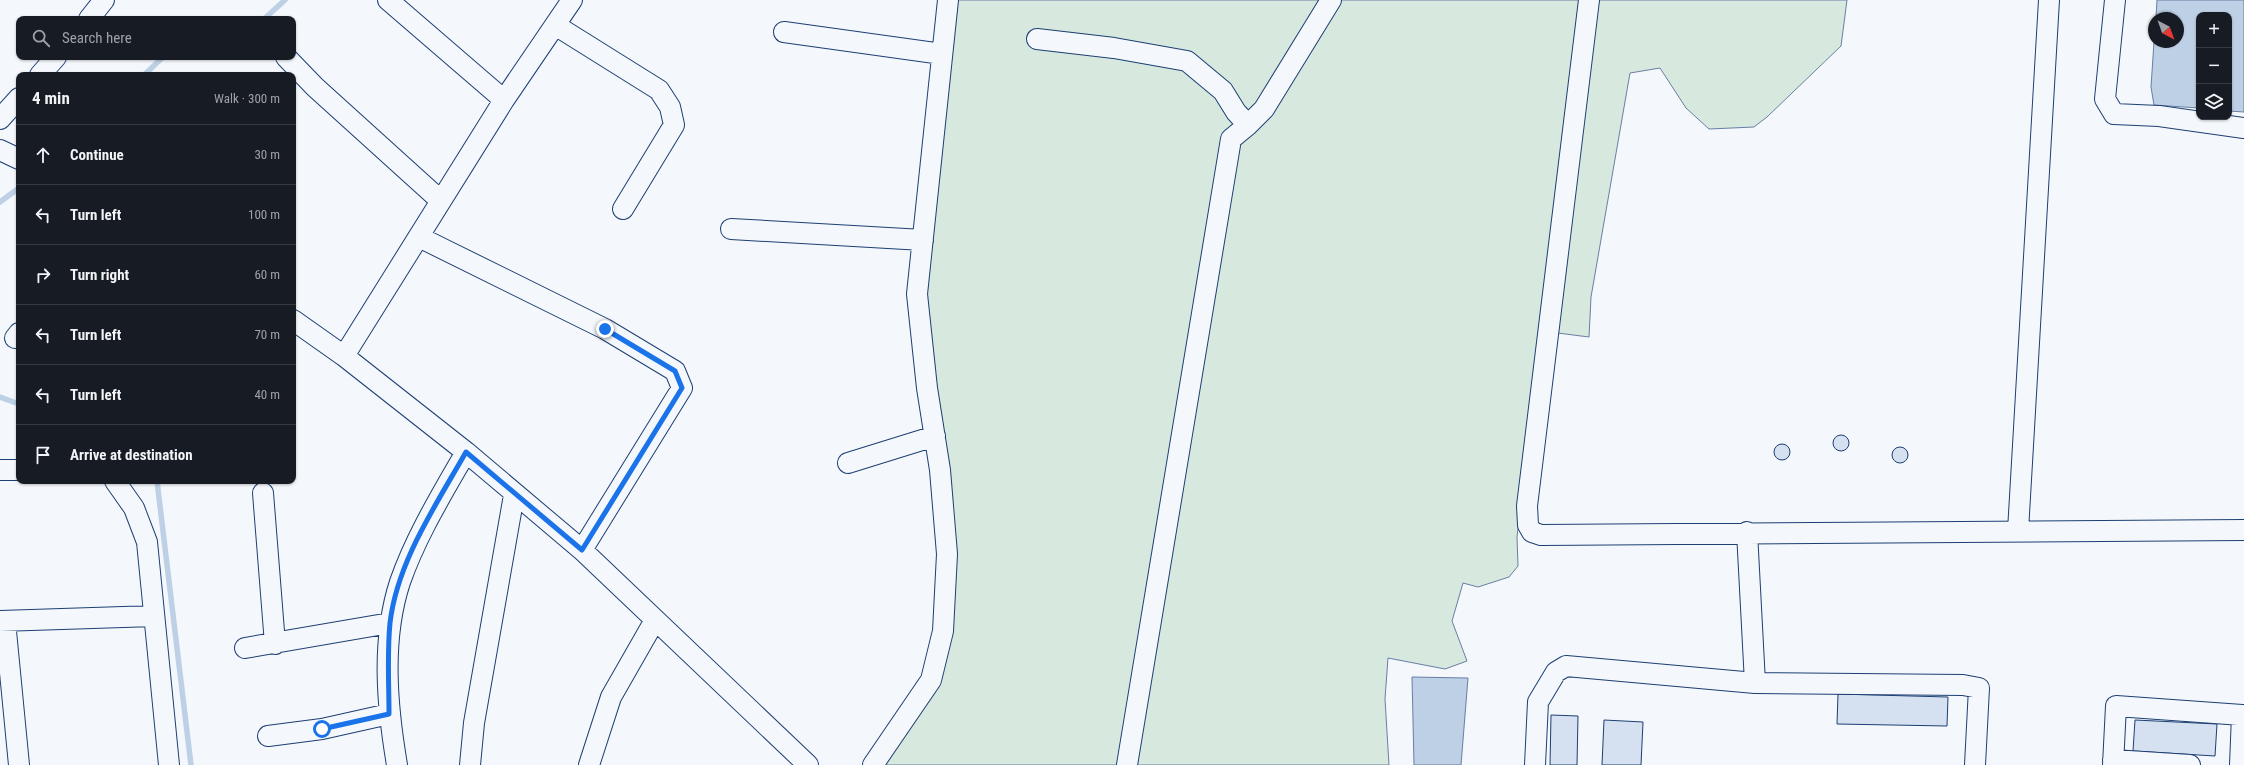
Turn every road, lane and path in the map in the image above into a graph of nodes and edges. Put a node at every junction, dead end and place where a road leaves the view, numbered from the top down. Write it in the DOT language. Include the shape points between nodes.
graph roads {
  1 [pos="104,0"];
  2 [pos="388,0"];
  3 [pos="572,0"];
  4 [pos="948,0"];
  5 [pos="1331,0"];
  6 [pos="1589,0"];
  7 [pos="2049,0"];
  8 [pos="2115,0"];
  9 [pos="91,16"];
  10 [pos="555,26"];
  11 [pos="784,32"];
  12 [pos="1037,39"];
  13 [pos="942,54"];
  14 [pos="53,60"];
  15 [pos="289,60"];
  16 [pos="43,72"];
  17 [pos="504,100"];
  18 [pos="16,101"];
  19 [pos="0,119"];
  20 [pos="1248,124"];
  21 [pos="2244,128"];
  22 [pos="0,150"];
  23 [pos="16,158"];
  24 [pos="441,201"];
  25 [pos="622,209"];
  26 [pos="731,229"];
  27 [pos="419,237"];
  28 [pos="923,240"];
  29 [pos="296,322"];
  30 [pos="344,356"];
  31 [pos="935,436"];
  32 [pos="466,452"];
  33 [pos="848,463"];
  34 [pos="0,470"];
  35 [pos="16,470"];
  36 [pos="117,484"];
  37 [pos="263,493"];
  38 [pos="514,495"];
  39 [pos="2244,530"];
  40 [pos="2018,531"];
  41 [pos="1747,532"];
  42 [pos="582,550"];
  43 [pos="154,616"];
  44 [pos="655,620"];
  45 [pos="2,621"];
  46 [pos="390,623"];
  47 [pos="275,644"];
  48 [pos="244,648"];
  49 [pos="1755,683"];
  50 [pos="389,714"];
  51 [pos="2243,715"];
  52 [pos="268,736"];
  53 [pos="2113,762"];
  54 [pos="593,763"];
  55 [pos="19,765"];
  56 [pos="169,765"];
  57 [pos="397,765"];
  58 [pos="470,765"];
  59 [pos="808,765"];
  60 [pos="873,765"];
  61 [pos="1127,765"];
  62 [pos="1535,765"];
  63 [pos="1975,765"];
  64 [pos="2190,765"];
  65 [pos="2240,765"];
  1 -- 9 [label="street"];
  2 -- 17 [label="street"];
  3 -- 10 [label="street"];
  4 -- 13 [label="street"];
  5 -- 20 [label="street" via="1264,109"];
  6 -- 41 [label="street" via="1527,506 1528,525 1532,532 1541,535"];
  7 -- 40 [label="street"];
  8 -- 21 [label="street" via="2106,99 2114,114 2159,116"];
  10 -- 17 [label="street"];
  10 -- 25 [label="street" via="659,90 670,107 674,126"];
  11 -- 13 [label="street"];
  12 -- 20 [label="street" via="1114,48 1187,61 1223,91 1236,112"];
  13 -- 28 [label="street"];
  14 -- 16 [label="street"];
  15 -- 24 [label="street"];
  17 -- 24 [label="street"];
  18 -- 19 [label="street"];
  20 -- 61 [label="street" via="1231,139"];
  22 -- 23 [label="street"];
  24 -- 27 [label="street"];
  26 -- 28 [label="street"];
  27 -- 30 [label="street"];
  27 -- 42 [label="street" via="605,329 675,371 682,388"];
  28 -- 31 [label="street" via="917,294"];
  29 -- 30 [label="street"];
  30 -- 32 [label="street"];
  31 -- 33 [label="street"];
  31 -- 60 [label="street" via="947,554 943,630 930,680"];
  32 -- 38 [label="street"];
  32 -- 46 [label="street" via="408,560"];
  34 -- 35 [label="street"];
  36 -- 43 [label="street" via="134,508 147,542"];
  37 -- 47 [label="street"];
  38 -- 42 [label="street"];
  38 -- 58 [label="street" via="474,723"];
  39 -- 40 [label="street"];
  40 -- 41 [label="street"];
  41 -- 49 [label="street"];
  42 -- 44 [label="street"];
  43 -- 45 [label="street"];
  43 -- 56 [label="street"];
  44 -- 54 [label="street" via="611,697"];
  44 -- 59 [label="street"];
  45 -- 55 [label="street"];
  46 -- 47 [label="street"];
  46 -- 50 [label="street"];
  47 -- 48 [label="street"];
  49 -- 62 [label="street" via="1566,666 1556,672 1538,702"];
  49 -- 63 [label="street" via="1963,685 1979,688"];
  50 -- 52 [label="street" via="322,729"];
  50 -- 57 [label="street"];
  51 -- 53 [label="street" via="2116,706"];
  51 -- 65 [label="street"];
  53 -- 64 [label="street"];
}
